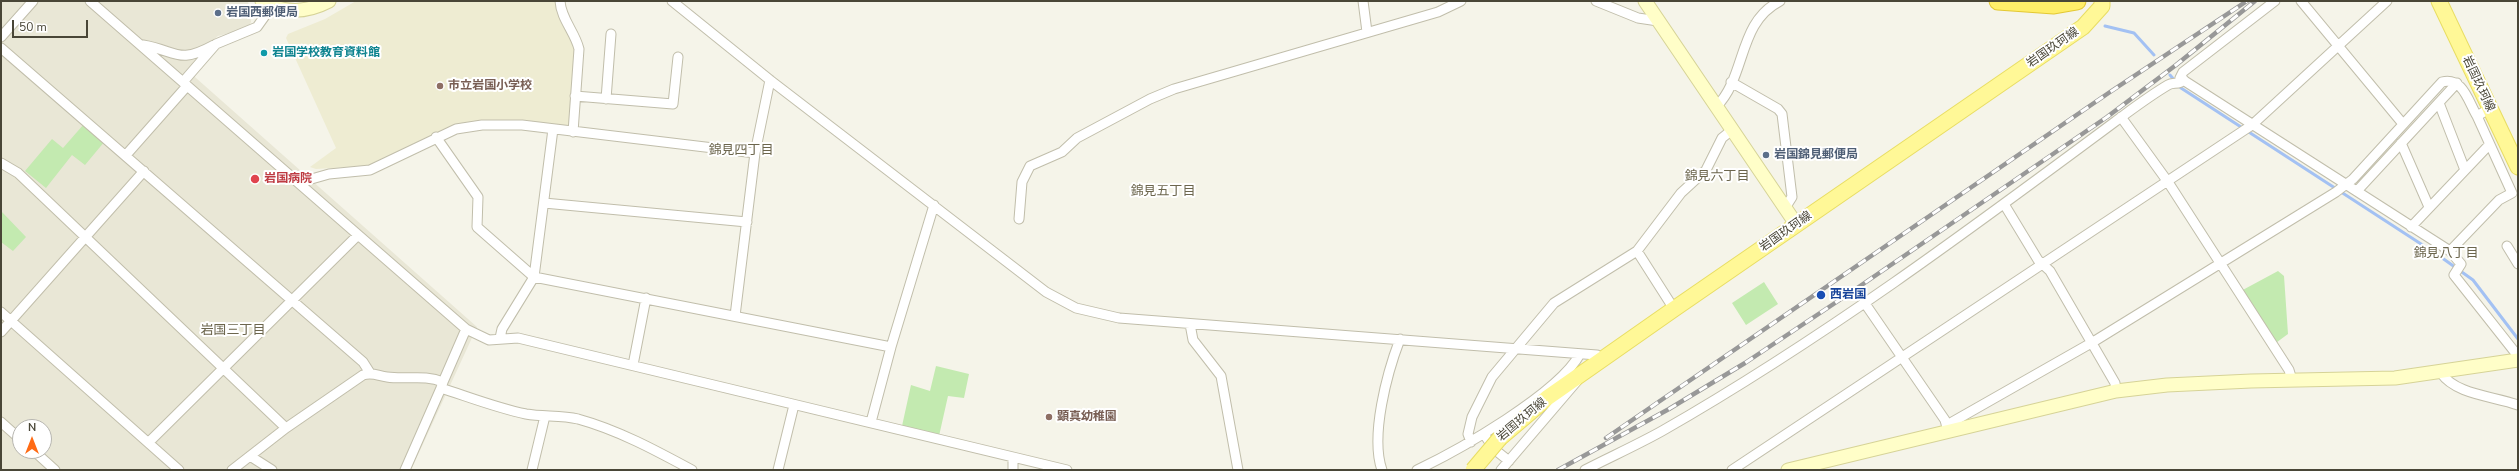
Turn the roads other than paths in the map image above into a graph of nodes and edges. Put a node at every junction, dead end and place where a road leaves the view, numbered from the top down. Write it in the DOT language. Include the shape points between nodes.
graph roads {
  1 [pos="33,1"];
  2 [pos="90,1"];
  3 [pos="329,1"];
  4 [pos="560,1"];
  5 [pos="672,1"];
  6 [pos="1363,1"];
  7 [pos="1461,1"];
  8 [pos="1596,1"];
  9 [pos="1645,1"];
  10 [pos="1780,1"];
  11 [pos="1998,1"];
  12 [pos="2077,1"];
  13 [pos="2102,1"];
  14 [pos="2275,1"];
  15 [pos="2301,1"];
  16 [pos="2387,1"];
  17 [pos="2439,1"];
  18 [pos="267,4"];
  19 [pos="1658,21"];
  20 [pos="1367,32"];
  21 [pos="611,34"];
  22 [pos="1,37"];
  23 [pos="216,44"];
  24 [pos="141,45"];
  25 [pos="2339,46"];
  26 [pos="1,48"];
  27 [pos="678,57"];
  28 [pos="770,80"];
  29 [pos="1731,82"];
  30 [pos="2183,82"];
  31 [pos="185,84"];
  32 [pos="2457,84"];
  33 [pos="575,96"];
  34 [pos="606,99"];
  35 [pos="2439,103"];
  36 [pos="1716,107"];
  37 [pos="2483,112"];
  38 [pos="2121,117"];
  39 [pos="2403,124"];
  40 [pos="2251,126"];
  41 [pos="553,129"];
  42 [pos="1732,130"];
  43 [pos="573,132"];
  44 [pos="436,137"];
  45 [pos="2401,143"];
  46 [pos="2488,145"];
  47 [pos="755,153"];
  48 [pos="126,156"];
  49 [pos="1,163"];
  50 [pos="2518,167"];
  51 [pos="2465,170"];
  52 [pos="144,171"];
  53 [pos="2168,182"];
  54 [pos="302,185"];
  55 [pos="2342,188"];
  56 [pos="2357,191"];
  57 [pos="544,203"];
  58 [pos="2004,204"];
  59 [pos="934,205"];
  60 [pos="2429,207"];
  61 [pos="1785,208"];
  62 [pos="1019,219"];
  63 [pos="747,222"];
  64 [pos="1796,224"];
  65 [pos="2411,227"];
  66 [pos="358,235"];
  67 [pos="84,237"];
  68 [pos="2506,246"];
  69 [pos="1637,251"];
  70 [pos="2450,251"];
  71 [pos="2219,263"];
  72 [pos="2518,264"];
  73 [pos="2044,265"];
  74 [pos="534,277"];
  75 [pos="646,298"];
  76 [pos="293,300"];
  77 [pos="1864,302"];
  78 [pos="1674,309"];
  79 [pos="1,312"];
  80 [pos="735,316"];
  81 [pos="11,321"];
  82 [pos="1190,324"];
  83 [pos="466,329"];
  84 [pos="1,332"];
  85 [pos="500,338"];
  86 [pos="1400,339"];
  87 [pos="2093,342"];
  88 [pos="891,347"];
  89 [pos="1518,348"];
  90 [pos="1580,354"];
  91 [pos="2518,356"];
  92 [pos="1902,357"];
  93 [pos="1602,359"];
  94 [pos="2518,360"];
  95 [pos="633,364"];
  96 [pos="223,367"];
  97 [pos="370,373"];
  98 [pos="2441,373"];
  99 [pos="1582,374"];
  100 [pos="2292,380"];
  101 [pos="442,385"];
  102 [pos="2116,391"];
  103 [pos="794,405"];
  104 [pos="2518,405"];
  105 [pos="545,416"];
  106 [pos="1,422"];
  107 [pos="871,422"];
  108 [pos="286,428"];
  109 [pos="1948,428"];
  110 [pos="12,432"];
  111 [pos="1484,434"];
  112 [pos="149,442"];
  113 [pos="1471,442"];
  114 [pos="250,456"];
  115 [pos="1013,457"];
  116 [pos="43,459"];
  117 [pos="1508,461"];
  118 [pos="55,470"];
  119 [pos="179,470"];
  120 [pos="232,470"];
  121 [pos="272,470"];
  122 [pos="405,470"];
  123 [pos="532,470"];
  124 [pos="692,470"];
  125 [pos="778,470"];
  126 [pos="1013,470"];
  127 [pos="1068,470"];
  128 [pos="1238,470"];
  129 [pos="1382,470"];
  130 [pos="1417,470"];
  131 [pos="1473,470"];
  132 [pos="1501,470"];
  133 [pos="1585,470"];
  134 [pos="1732,470"];
  135 [pos="1788,470"];
  1 -- 22 [label="street"];
  2 -- 24 [label="street"];
  3 -- 18 [label="street" via="301,11 288,11"];
  4 -- 33 [label="street" via="562,14 577,39 579,49"];
  5 -- 28 [label="street"];
  6 -- 20 [label="street"];
  7 -- 20 [label="street" via="1438,12"];
  8 -- 19 [label="street" via="1638,18"];
  9 -- 19 [label="street"];
  10 -- 29 [label="street" via="1768,7 1754,22"];
  11 -- 12 [label="highway" via="2054,5"];
  13 -- 64 [label="main road, 岩国玖珂線" via="2102,6 2083,28"];
  14 -- 30 [label="street" via="2183,72 2180,78"];
  15 -- 25 [label="street"];
  16 -- 25 [label="street"];
  17 -- 37 [label="main road, 岩国玖珂線"];
  18 -- 23 [label="street" via="257,27"];
  19 -- 36 [label="street"];
  20 -- 62 [label="street" via="1174,89 1077,138 1062,152 1030,166 1022,182"];
  21 -- 34 [label="street"];
  23 -- 24 [label="street" via="194,56 181,56"];
  23 -- 31 [label="street"];
  24 -- 31 [label="street"];
  25 -- 39 [label="street"];
  25 -- 40 [label="street"];
  26 -- 48 [label="street"];
  27 -- 34 [label="street" via="673,104"];
  28 -- 47 [label="street"];
  28 -- 59 [label="street"];
  29 -- 36 [label="street" via="1726,97"];
  29 -- 61 [label="street" via="1782,114 1792,197"];
  30 -- 38 [label="street" via="2170,84"];
  30 -- 40 [label="street"];
  31 -- 48 [label="street"];
  31 -- 54 [label="street"];
  32 -- 35 [label="street"];
  32 -- 37 [label="street"];
  32 -- 39 [label="street" via="2449,80 2442,82"];
  33 -- 34 [label="street"];
  33 -- 43 [label="street"];
  35 -- 45 [label="street"];
  35 -- 51 [label="street"];
  36 -- 42 [label="street"];
  37 -- 46 [label="street"];
  37 -- 50 [label="main road, 岩国玖珂線"];
  38 -- 53 [label="street"];
  38 -- 58 [label="street"];
  39 -- 55 [label="street"];
  40 -- 53 [label="street"];
  40 -- 55 [label="street"];
  41 -- 43 [label="street"];
  41 -- 44 [label="street" via="522,125 482,125 456,129"];
  41 -- 57 [label="street"];
  42 -- 61 [label="street"];
  42 -- 69 [label="street" via="1722,138 1706,170 1681,192"];
  43 -- 47 [label="street"];
  44 -- 54 [label="street" via="370,170 329,174 308,180"];
  44 -- 74 [label="street" via="478,197 477,227"];
  45 -- 56 [label="street"];
  45 -- 60 [label="street"];
  46 -- 51 [label="street"];
  46 -- 70 [label="street" via="2512,193 2499,200"];
  47 -- 63 [label="street"];
  48 -- 52 [label="street"];
  49 -- 67 [label="street" via="18,173"];
  51 -- 60 [label="street"];
  52 -- 67 [label="street"];
  52 -- 76 [label="street"];
  53 -- 71 [label="street"];
  53 -- 73 [label="street"];
  54 -- 66 [label="street"];
  55 -- 56 [label="street"];
  55 -- 71 [label="street"];
  56 -- 65 [label="street"];
  57 -- 63 [label="street"];
  57 -- 74 [label="street"];
  58 -- 73 [label="street" via="2038,260"];
  58 -- 77 [label="street"];
  59 -- 82 [label="street" via="1046,292 1076,308 1114,318"];
  59 -- 88 [label="street"];
  60 -- 65 [label="street"];
  61 -- 64 [label="street"];
  63 -- 80 [label="street"];
  64 -- 78 [label="main road, 岩国玖珂線"];
  65 -- 70 [label="street"];
  66 -- 76 [label="street"];
  66 -- 83 [label="street"];
  67 -- 81 [label="street"];
  67 -- 96 [label="street"];
  68 -- 72 [label="street"];
  69 -- 78 [label="street"];
  69 -- 89 [label="street" via="1554,303"];
  70 -- 91 [label="street" via="2461,264 2454,275"];
  71 -- 87 [label="street"];
  71 -- 100 [label="street" via="2289,370"];
  73 -- 87 [label="street"];
  73 -- 92 [label="street"];
  74 -- 75 [label="street"];
  74 -- 85 [label="street" via="502,329"];
  75 -- 80 [label="street"];
  75 -- 95 [label="street"];
  76 -- 96 [label="street"];
  76 -- 97 [label="street" via="363,362"];
  77 -- 92 [label="street"];
  77 -- 133 [label="street" via="1704,406 1660,432"];
  78 -- 93 [label="main road, 岩国玖珂線"];
  79 -- 81 [label="street"];
  80 -- 88 [label="street"];
  81 -- 84 [label="street"];
  81 -- 112 [label="street"];
  82 -- 86 [label="street"];
  82 -- 128 [label="street" via="1193,340 1221,376"];
  83 -- 85 [label="street" via="489,340"];
  83 -- 101 [label="street"];
  85 -- 95 [label="street" via="518,338"];
  86 -- 89 [label="street"];
  86 -- 129 [label="street" via="1380,420 1378,442"];
  87 -- 102 [label="street" via="2115,383"];
  87 -- 109 [label="street"];
  88 -- 107 [label="street"];
  89 -- 90 [label="street"];
  89 -- 113 [label="street" via="1492,377 1472,417 1468,434"];
  90 -- 93 [label="street" via="1597,355"];
  90 -- 111 [label="street" via="1563,374 1536,397"];
  92 -- 109 [label="street"];
  92 -- 134 [label="street"];
  93 -- 99 [label="main road, 岩国玖珂線"];
  94 -- 98 [label="street"];
  95 -- 103 [label="street"];
  96 -- 108 [label="street"];
  96 -- 112 [label="street"];
  97 -- 101 [label="street" via="387,377 433,378"];
  97 -- 108 [label="street" via="363,375"];
  98 -- 100 [label="street" via="2395,378"];
  98 -- 104 [label="street" via="2446,380 2466,390"];
  99 -- 117 [label="street" via="1564,399"];
  99 -- 131 [label="main road, 岩国玖珂線, bridge" via="1547,398 1500,438"];
  100 -- 102 [label="street" via="2167,385"];
  101 -- 105 [label="street" via="526,414"];
  101 -- 122 [label="street"];
  102 -- 109 [label="street"];
  103 -- 107 [label="street"];
  103 -- 125 [label="street"];
  105 -- 123 [label="street"];
  105 -- 124 [label="street" via="575,418 597,425 629,437"];
  106 -- 110 [label="street"];
  107 -- 115 [label="street"];
  108 -- 114 [label="street"];
  109 -- 135 [label="street"];
  111 -- 113 [label="street"];
  111 -- 117 [label="street" via="1494,449"];
  112 -- 119 [label="street"];
  113 -- 130 [label="street"];
  114 -- 120 [label="street"];
  114 -- 121 [label="street"];
  115 -- 126 [label="street"];
  115 -- 127 [label="street"];
  116 -- 118 [label="street"];
  117 -- 132 [label="street"];
}
